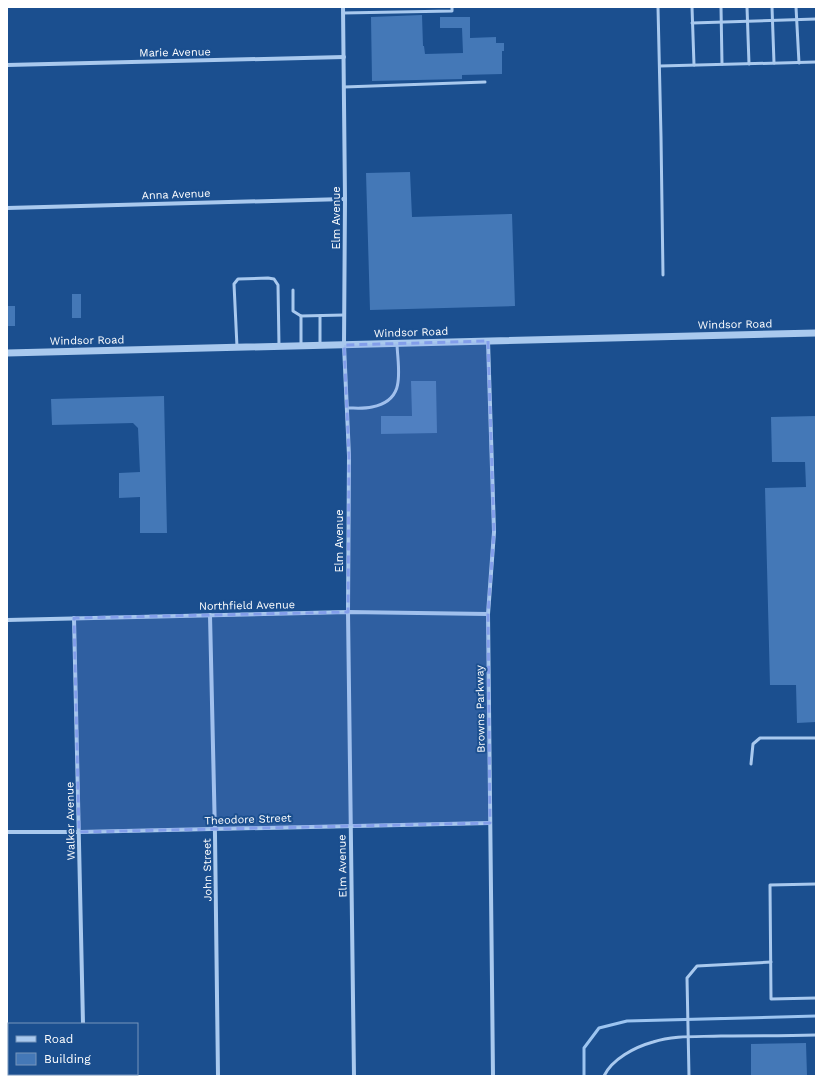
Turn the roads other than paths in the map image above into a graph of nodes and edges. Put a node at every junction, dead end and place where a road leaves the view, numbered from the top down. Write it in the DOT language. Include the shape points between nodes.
graph roads {
  1 [pos="342,7"];
  2 [pos="452,7"];
  3 [pos="658,7"];
  4 [pos="692,7"];
  5 [pos="720,7"];
  6 [pos="747,7"];
  7 [pos="772,7"];
  8 [pos="796,7"];
  9 [pos="343,13"];
  10 [pos="816,19"];
  11 [pos="796,20"];
  12 [pos="772,21"];
  13 [pos="721,22"];
  14 [pos="747,22"];
  15 [pos="692,23"];
  16 [pos="344,57"];
  17 [pos="816,62"];
  18 [pos="774,63"];
  19 [pos="799,63"];
  20 [pos="722,64"];
  21 [pos="749,64"];
  22 [pos="7,65"];
  23 [pos="694,65"];
  24 [pos="660,66"];
  25 [pos="485,82"];
  26 [pos="344,87"];
  27 [pos="346,198"];
  28 [pos="7,208"];
  29 [pos="663,275"];
  30 [pos="293,290"];
  31 [pos="344,314"];
  32 [pos="301,316"];
  33 [pos="320,316"];
  34 [pos="816,333"];
  35 [pos="488,341"];
  36 [pos="397,344"];
  37 [pos="320,345"];
  38 [pos="344,345"];
  39 [pos="279,346"];
  40 [pos="301,346"];
  41 [pos="236,347"];
  42 [pos="7,353"];
  43 [pos="347,408"];
  44 [pos="348,612"];
  45 [pos="488,614"];
  46 [pos="210,615"];
  47 [pos="74,618"];
  48 [pos="7,620"];
  49 [pos="816,738"];
  50 [pos="751,764"];
  51 [pos="490,823"];
  52 [pos="351,825"];
  53 [pos="215,829"];
  54 [pos="7,832"];
  55 [pos="79,832"];
  56 [pos="816,884"];
  57 [pos="771,962"];
  58 [pos="816,998"];
  59 [pos="83,1023"];
  60 [pos="816,1035"];
  61 [pos="688,1037"];
  62 [pos="218,1076"];
  63 [pos="354,1076"];
  64 [pos="493,1076"];
  65 [pos="604,1076"];
  66 [pos="689,1076"];
  1 -- 9 [label="street, Elm Avenue"];
  2 -- 9 [label="lane" via="452,11"];
  3 -- 24 [label="lane"];
  4 -- 15 [label="lane"];
  5 -- 13 [label="lane"];
  6 -- 14 [label="lane"];
  7 -- 12 [label="lane"];
  8 -- 11 [label="lane"];
  9 -- 16 [label="street, Elm Avenue"];
  10 -- 11 [label="lane"];
  11 -- 12 [label="lane"];
  11 -- 19 [label="lane"];
  12 -- 14 [label="lane"];
  12 -- 18 [label="lane"];
  13 -- 14 [label="lane"];
  13 -- 15 [label="lane"];
  13 -- 20 [label="lane"];
  14 -- 21 [label="lane"];
  15 -- 23 [label="lane"];
  16 -- 22 [label="street, Marie Avenue"];
  16 -- 26 [label="street, Elm Avenue"];
  17 -- 19 [label="lane"];
  18 -- 19 [label="lane"];
  18 -- 21 [label="lane"];
  20 -- 21 [label="lane"];
  20 -- 23 [label="lane"];
  23 -- 24 [label="lane"];
  24 -- 29 [label="lane"];
  25 -- 26 [label="lane"];
  26 -- 27 [label="street, Elm Avenue"];
  27 -- 28 [label="street, Anna Avenue"];
  27 -- 31 [label="street, Elm Avenue"];
  30 -- 32 [label="lane" via="293,311"];
  31 -- 33 [label="lane"];
  31 -- 38 [label="street, Elm Avenue"];
  32 -- 33 [label="lane"];
  32 -- 40 [label="lane"];
  33 -- 37 [label="lane"];
  34 -- 35 [label="street, Windsor Road"];
  35 -- 36 [label="street, Windsor Road"];
  35 -- 45 [label="street, Browns Parkway" via="494,532"];
  36 -- 38 [label="street, Windsor Road"];
  36 -- 43 [label="lane" via="398,387 393,397 384,404 371,408"];
  37 -- 38 [label="street, Windsor Road"];
  37 -- 40 [label="street, Windsor Road"];
  38 -- 43 [label="street, Elm Avenue"];
  39 -- 40 [label="street, Windsor Road"];
  39 -- 41 [label="street, Windsor Road"];
  39 -- 41 [label="lane" via="278,285 274,279 268,278 238,279 234,284"];
  41 -- 42 [label="street, Windsor Road"];
  43 -- 44 [label="street, Elm Avenue"];
  44 -- 45 [label="street, Northfield Avenue"];
  44 -- 46 [label="street, Northfield Avenue"];
  44 -- 52 [label="street, Elm Avenue"];
  45 -- 51 [label="street, Browns Parkway"];
  46 -- 47 [label="street, Northfield Avenue"];
  46 -- 53 [label="street, John Street"];
  47 -- 48 [label="street, Northfield Avenue"];
  47 -- 55 [label="street, Walker Avenue"];
  49 -- 50 [label="lane" via="760,738 753,744"];
  51 -- 52 [label="street, Theodore Street"];
  51 -- 64 [label="street, Browns Parkway"];
  52 -- 53 [label="street, Theodore Street"];
  52 -- 63 [label="street, Elm Avenue"];
  53 -- 55 [label="street, Theodore Street"];
  53 -- 62 [label="street, John Street"];
  54 -- 55 [label="street, Theodore Street"];
  55 -- 59 [label="street, Walker Avenue"];
  56 -- 57 [label="lane" via="770,885"];
  57 -- 58 [label="lane" via="771,999"];
  57 -- 61 [label="lane" via="697,966 687,978"];
  60 -- 61 [label="lane"];
  61 -- 65 [label="lane" via="654,1041 635,1049 616,1061 607,1069"];
  61 -- 66 [label="lane"];
}
